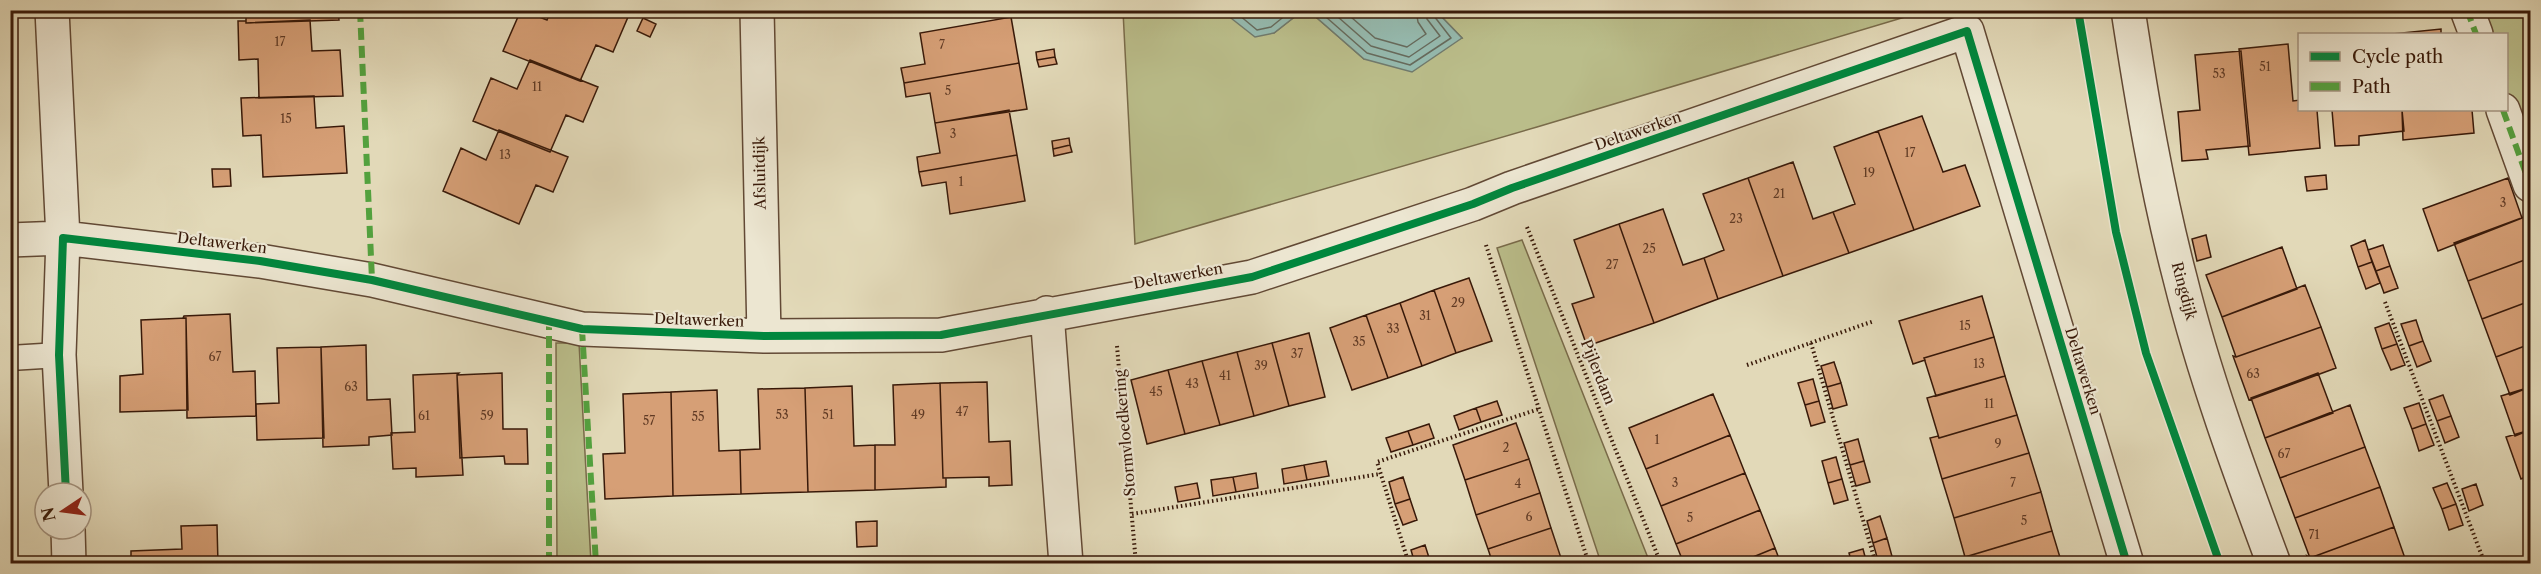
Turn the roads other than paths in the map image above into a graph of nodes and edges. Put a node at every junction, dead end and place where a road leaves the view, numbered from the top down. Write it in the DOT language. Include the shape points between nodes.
graph roads {
  1 [pos="52,10"];
  2 [pos="757,10"];
  3 [pos="2128,10"];
  4 [pos="2467,10"];
  5 [pos="2476,33"];
  6 [pos="2503,111"];
  7 [pos="2530,185"];
  8 [pos="63,238"];
  9 [pos="10,240"];
  10 [pos="1047,313"];
  11 [pos="764,336"];
  12 [pos="59,356"];
  13 [pos="10,358"];
  14 [pos="65,481"];
  15 [pos="68,541"];
  16 [pos="69,564"];
  17 [pos="1066,564"];
  18 [pos="2127,564"];
  19 [pos="2274,564"];
  1 -- 8 [label="street"];
  2 -- 11 [label="street, Afsluitdijk"];
  3 -- 19 [label="street, Ringdijk" via="2148,142 2180,279 2241,476"];
  4 -- 5 [label="street"];
  6 -- 7 [label="street"];
  8 -- 9 [label="street, Deltawerken"];
  8 -- 11 [label="street, Deltawerken" via="260,261 372,280 582,329"];
  8 -- 12 [label="street"];
  10 -- 11 [label="street, Deltawerken" via="941,335"];
  10 -- 17 [label="street"];
  10 -- 18 [label="street, Deltawerken" via="1252,277 1967,31"];
  12 -- 13 [label="lane"];
  12 -- 14 [label="street"];
  15 -- 16 [label="street"];
}
